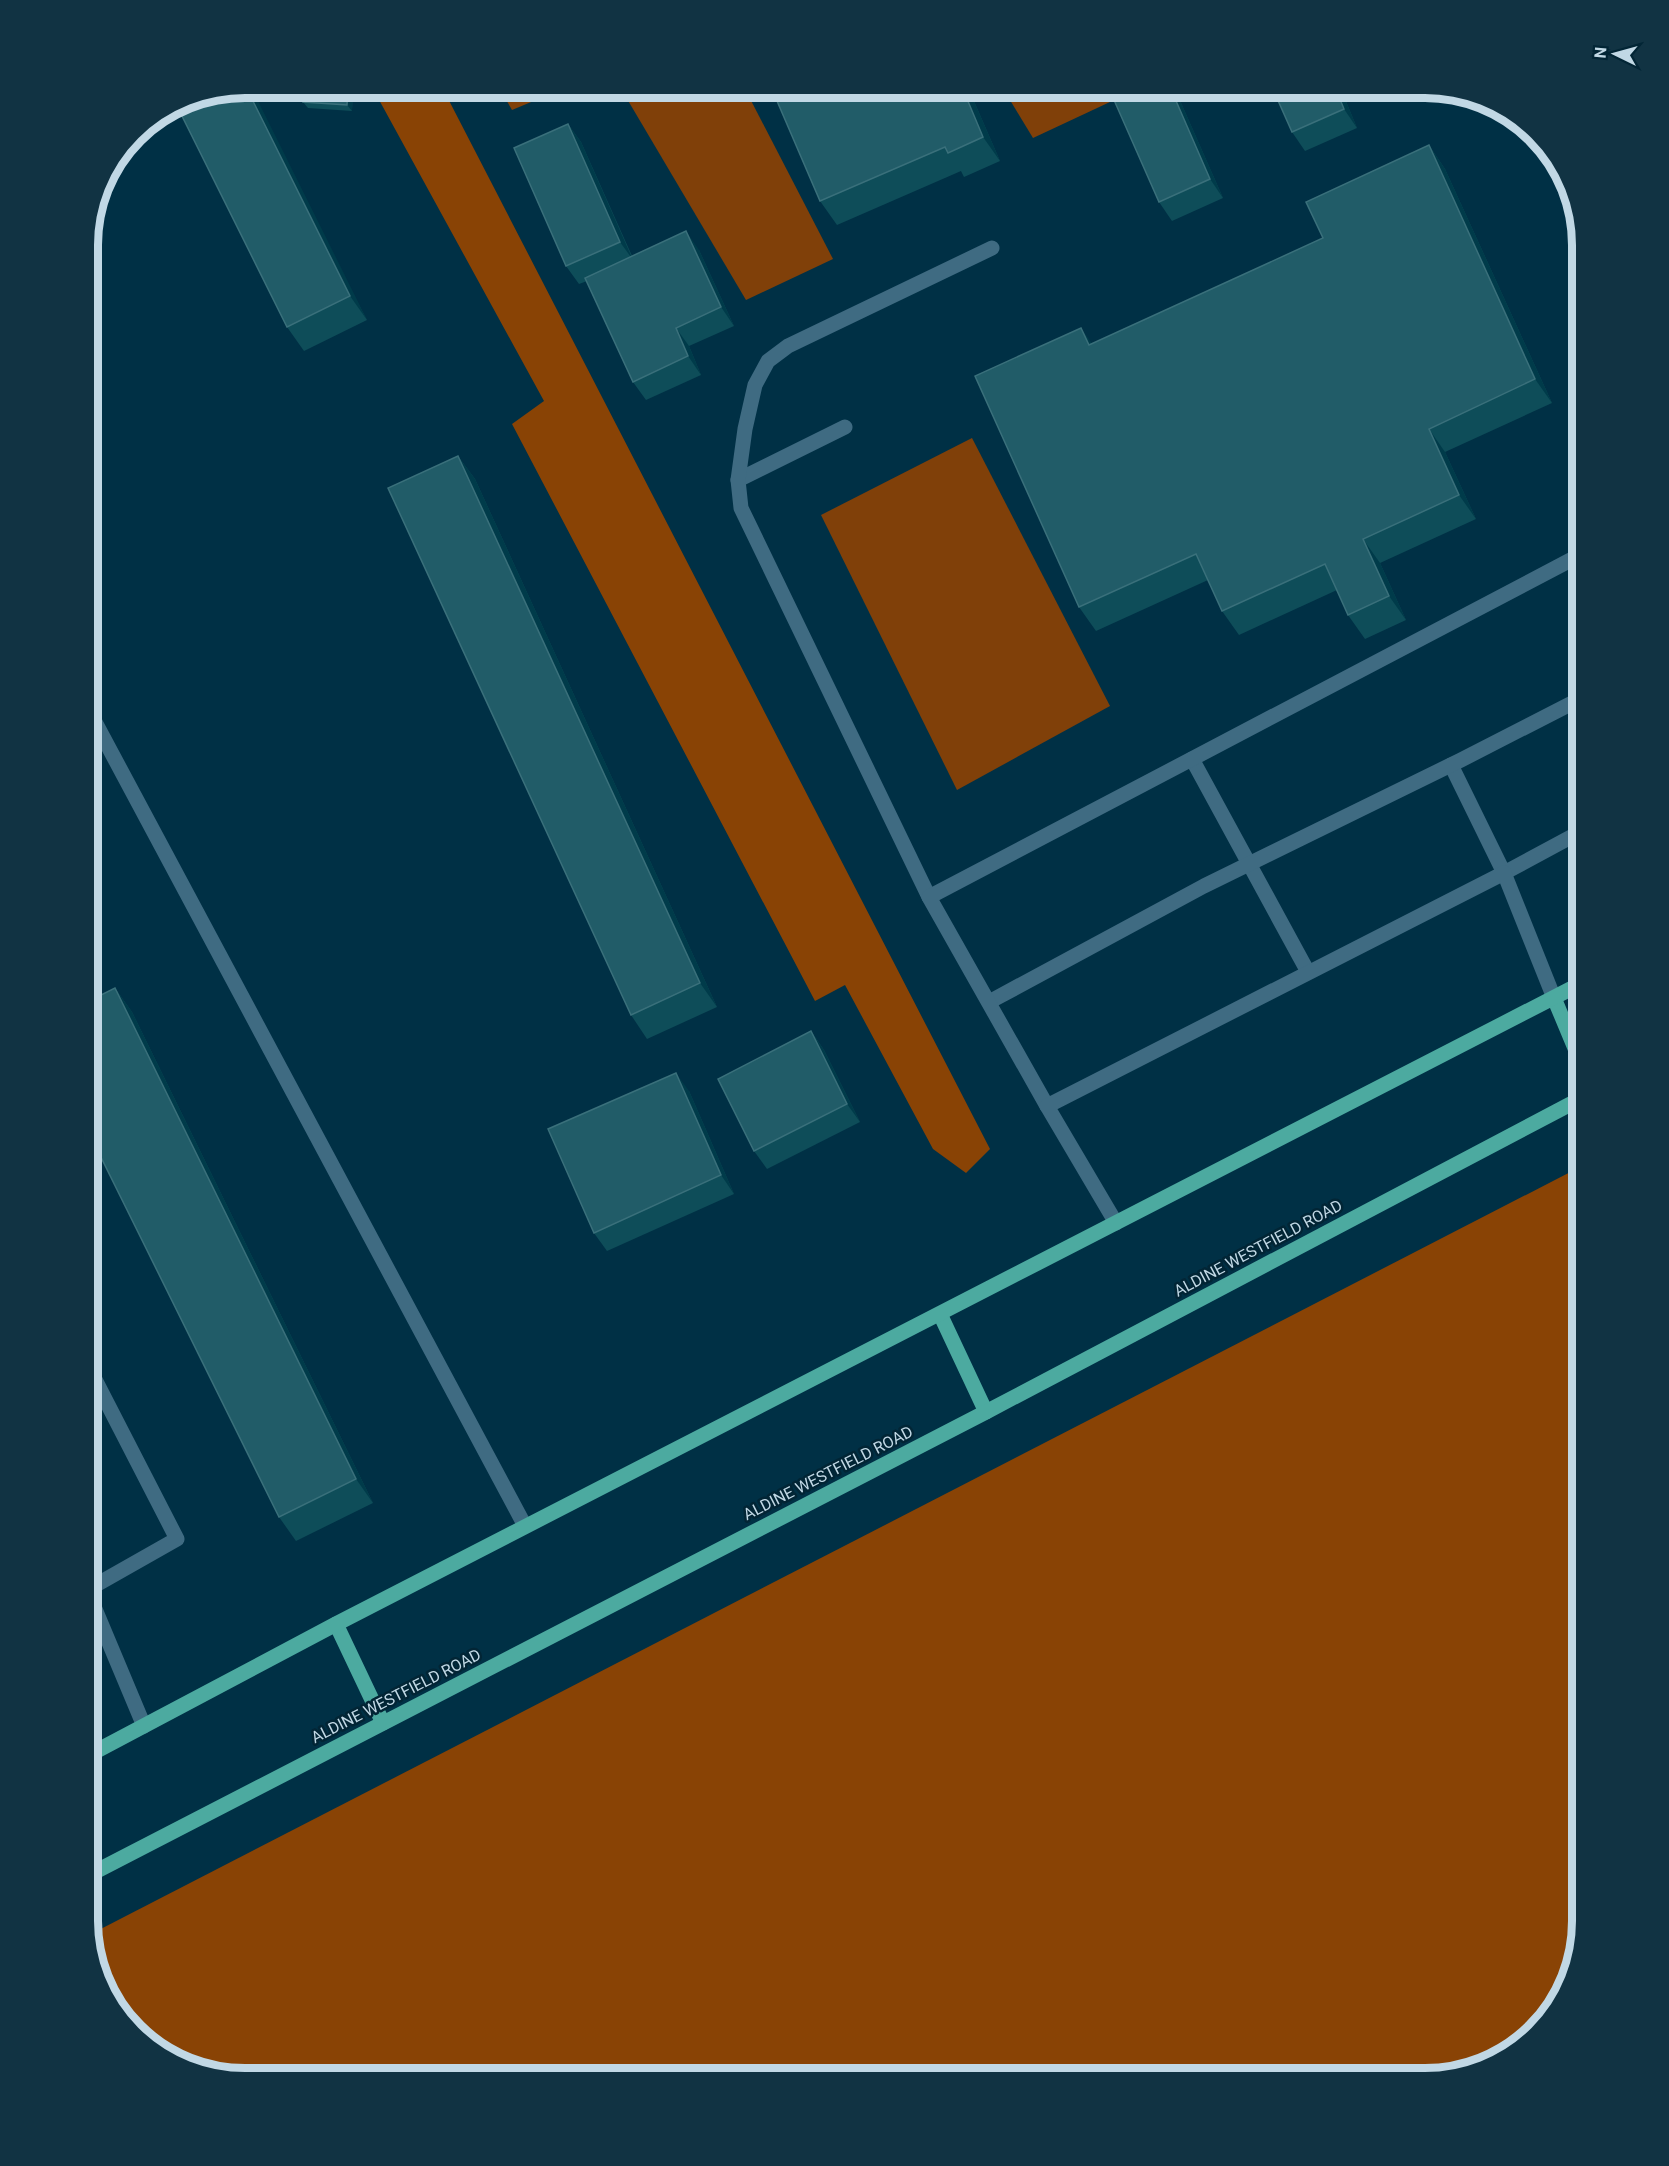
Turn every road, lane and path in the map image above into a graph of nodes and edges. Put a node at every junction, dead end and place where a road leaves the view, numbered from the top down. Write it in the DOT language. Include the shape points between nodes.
graph roads {
  1 [pos="992,248"];
  2 [pos="845,427"];
  3 [pos="738,480"];
  4 [pos="1572,559"];
  5 [pos="1572,703"];
  6 [pos="98,728"];
  7 [pos="1192,759"];
  8 [pos="1451,765"];
  9 [pos="1572,836"];
  10 [pos="1248,864"];
  11 [pos="1504,873"];
  12 [pos="929,897"];
  13 [pos="1308,972"];
  14 [pos="1572,988"];
  15 [pos="1554,998"];
  16 [pos="989,1002"];
  17 [pos="1572,1041"];
  18 [pos="1572,1103"];
  19 [pos="1047,1106"];
  20 [pos="1116,1223"];
  21 [pos="940,1314"];
  22 [pos="98,1385"];
  23 [pos="986,1412"];
  24 [pos="525,1526"];
  25 [pos="98,1584"];
  26 [pos="98,1616"];
  27 [pos="336,1624"];
  28 [pos="383,1723"];
  29 [pos="144,1726"];
  30 [pos="98,1750"];
  31 [pos="98,1870"];
  1 -- 3 [label="lane" via="788,346 768,361 754,385"];
  2 -- 3 [label="lane"];
  3 -- 12 [label="lane" via="741,508"];
  4 -- 7 [label="lane"];
  5 -- 8 [label="lane"];
  6 -- 24 [label="lane"];
  7 -- 10 [label="lane"];
  7 -- 12 [label="lane"];
  8 -- 10 [label="lane"];
  8 -- 11 [label="lane"];
  9 -- 11 [label="lane"];
  10 -- 13 [label="lane"];
  10 -- 16 [label="lane"];
  11 -- 13 [label="lane"];
  11 -- 15 [label="lane"];
  12 -- 16 [label="lane"];
  13 -- 19 [label="lane"];
  14 -- 15 [label="main road"];
  15 -- 17 [label="main road"];
  15 -- 20 [label="main road"];
  16 -- 19 [label="lane"];
  18 -- 23 [label="main road, ALDINE WESTFIELD ROAD"];
  19 -- 20 [label="lane"];
  20 -- 21 [label="main road"];
  21 -- 23 [label="main road"];
  21 -- 24 [label="main road"];
  22 -- 25 [label="lane" via="177,1539"];
  23 -- 28 [label="main road, ALDINE WESTFIELD ROAD"];
  24 -- 27 [label="main road"];
  26 -- 29 [label="lane"];
  27 -- 28 [label="main road"];
  27 -- 29 [label="main road"];
  28 -- 31 [label="main road, ALDINE WESTFIELD ROAD"];
  29 -- 30 [label="main road"];
}
